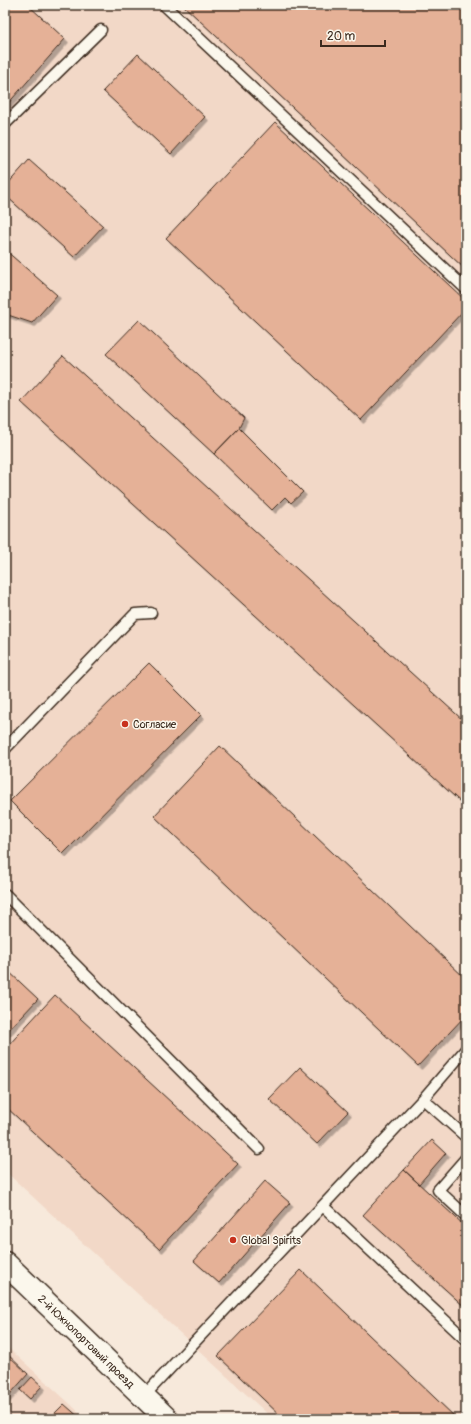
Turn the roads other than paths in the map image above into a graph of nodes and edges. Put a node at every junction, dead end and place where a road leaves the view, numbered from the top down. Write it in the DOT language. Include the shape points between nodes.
graph roads {
  1 [pos="164,5"];
  2 [pos="101,30"];
  3 [pos="5,124"];
  4 [pos="466,288"];
  5 [pos="151,613"];
  6 [pos="5,749"];
  7 [pos="5,894"];
  8 [pos="466,1049"];
  9 [pos="423,1099"];
  10 [pos="466,1137"];
  11 [pos="258,1149"];
  12 [pos="466,1158"];
  13 [pos="323,1206"];
  14 [pos="466,1216"];
  15 [pos="5,1263"];
  16 [pos="466,1340"];
  17 [pos="144,1396"];
  18 [pos="167,1419"];
  1 -- 4 [label="lane"];
  2 -- 3 [label="lane"];
  5 -- 6 [label="lane" via="135,614"];
  7 -- 11 [label="lane"];
  8 -- 9 [label="lane"];
  9 -- 10 [label="lane"];
  9 -- 13 [label="lane"];
  12 -- 14 [label="lane" via="438,1190"];
  13 -- 16 [label="lane"];
  13 -- 17 [label="lane"];
  15 -- 17 [label="main road, 2-й Южнопортовый проезд"];
  17 -- 18 [label="main road, 2-й Южнопортовый проезд"];
}
